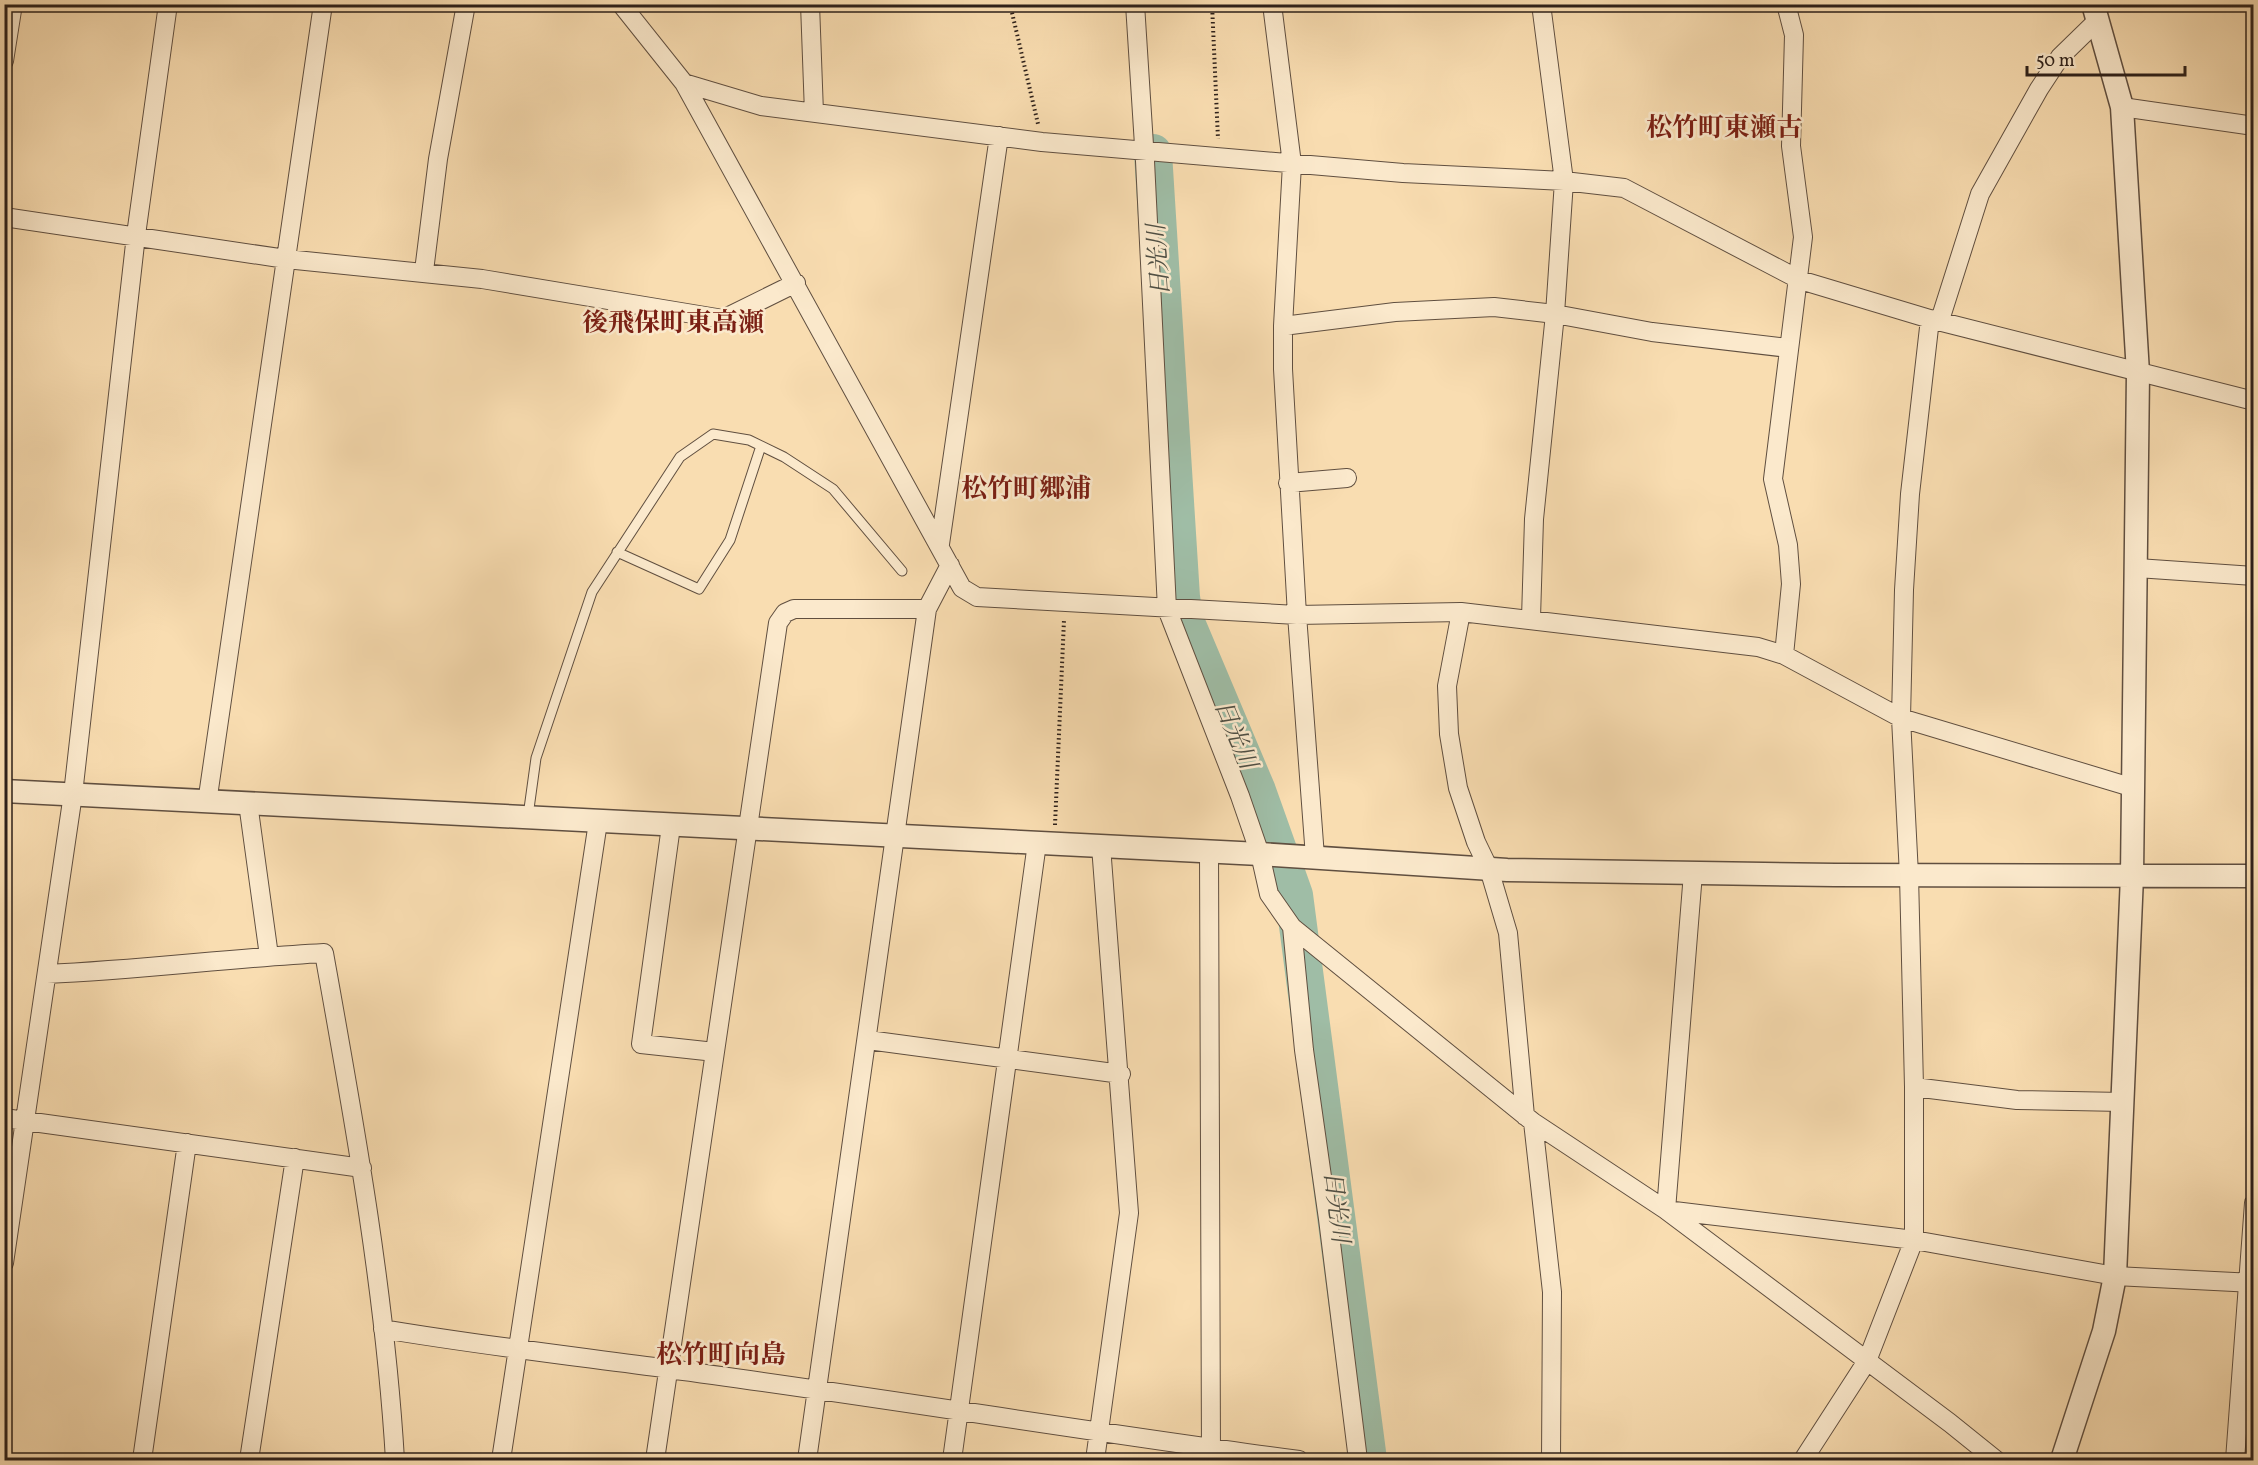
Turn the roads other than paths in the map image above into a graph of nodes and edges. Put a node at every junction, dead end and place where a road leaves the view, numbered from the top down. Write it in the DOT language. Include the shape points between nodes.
graph roads {
  1 [pos="13,4"];
  2 [pos="168,4"];
  3 [pos="323,4"];
  4 [pos="466,4"];
  5 [pos="621,4"];
  6 [pos="810,4"];
  7 [pos="1135,4"];
  8 [pos="1272,4"];
  9 [pos="1541,4"];
  10 [pos="1786,4"];
  11 [pos="2095,12"];
  12 [pos="4,61"];
  13 [pos="684,83"];
  14 [pos="2122,106"];
  15 [pos="814,113"];
  16 [pos="2253,126"];
  17 [pos="999,136"];
  18 [pos="1151,152"];
  19 [pos="1292,164"];
  20 [pos="1564,181"];
  21 [pos="4,217"];
  22 [pos="136,235"];
  23 [pos="286,259"];
  24 [pos="424,271"];
  25 [pos="1800,279"];
  26 [pos="796,283"];
  27 [pos="1555,314"];
  28 [pos="1935,319"];
  29 [pos="1282,326"];
  30 [pos="1788,348"];
  31 [pos="2139,373"];
  32 [pos="2253,401"];
  33 [pos="761,446"];
  34 [pos="1347,478"];
  35 [pos="1288,483"];
  36 [pos="940,544"];
  37 [pos="617,552"];
  38 [pos="950,565"];
  39 [pos="2137,568"];
  40 [pos="902,571"];
  41 [pos="2253,576"];
  42 [pos="927,609"];
  43 [pos="1177,609"];
  44 [pos="1461,612"];
  45 [pos="1297,615"];
  46 [pos="1531,618"];
  47 [pos="1784,655"];
  48 [pos="1901,718"];
  49 [pos="2134,788"];
  50 [pos="4,791"];
  51 [pos="74,794"];
  52 [pos="207,803"];
  53 [pos="248,803"];
  54 [pos="528,816"];
  55 [pos="598,822"];
  56 [pos="671,826"];
  57 [pos="747,829"];
  58 [pos="897,837"];
  59 [pos="1045,843"];
  60 [pos="1101,846"];
  61 [pos="1209,851"];
  62 [pos="1272,854"];
  63 [pos="1315,857"];
  64 [pos="1489,869"];
  65 [pos="1693,873"];
  66 [pos="1910,875"];
  67 [pos="2132,876"];
  68 [pos="2253,876"];
  69 [pos="1297,931"];
  70 [pos="269,956"];
  71 [pos="47,974"];
  72 [pos="868,1040"];
  73 [pos="715,1052"];
  74 [pos="1007,1059"];
  75 [pos="1120,1074"];
  76 [pos="1914,1087"];
  77 [pos="2123,1102"];
  78 [pos="4,1118"];
  79 [pos="1529,1119"];
  80 [pos="26,1121"];
  81 [pos="188,1143"];
  82 [pos="295,1158"];
  83 [pos="362,1168"];
  84 [pos="2253,1203"];
  85 [pos="1666,1210"];
  86 [pos="1914,1240"];
  87 [pos="4,1263"];
  88 [pos="2115,1276"];
  89 [pos="2251,1282"];
  90 [pos="383,1329"];
  91 [pos="517,1351"];
  92 [pos="1867,1361"];
  93 [pos="669,1369"];
  94 [pos="817,1391"];
  95 [pos="959,1411"];
  96 [pos="1099,1434"];
  97 [pos="1211,1455"];
  98 [pos="142,1461"];
  99 [pos="249,1461"];
  100 [pos="395,1461"];
  101 [pos="501,1461"];
  102 [pos="655,1461"];
  103 [pos="807,1461"];
  104 [pos="952,1461"];
  105 [pos="1095,1461"];
  106 [pos="1299,1461"];
  107 [pos="1358,1461"];
  108 [pos="1551,1461"];
  109 [pos="1803,1461"];
  110 [pos="1996,1461"];
  111 [pos="2062,1461"];
  112 [pos="2235,1461"];
  1 -- 12 [label="street"];
  2 -- 22 [label="street"];
  3 -- 23 [label="street"];
  4 -- 24 [label="street" via="438,159"];
  5 -- 13 [label="street"];
  6 -- 15 [label="street"];
  7 -- 18 [label="street"];
  8 -- 19 [label="street"];
  9 -- 20 [label="street"];
  10 -- 25 [label="street" via="1794,35 1791,146 1803,237"];
  11 -- 14 [label="street"];
  11 -- 28 [label="street" via="2039,89 1980,194"];
  13 -- 15 [label="street" via="761,106"];
  13 -- 26 [label="street"];
  14 -- 16 [label="street"];
  14 -- 31 [label="street"];
  15 -- 17 [label="street"];
  17 -- 18 [label="street"];
  17 -- 36 [label="street"];
  18 -- 19 [label="street"];
  18 -- 43 [label="street"];
  19 -- 20 [label="street"];
  19 -- 29 [label="street"];
  20 -- 25 [label="street" via="1624,188"];
  20 -- 27 [label="street"];
  21 -- 22 [label="street"];
  22 -- 23 [label="street"];
  22 -- 51 [label="street"];
  23 -- 24 [label="street"];
  23 -- 52 [label="street"];
  24 -- 26 [label="street" via="723,319"];
  25 -- 28 [label="street"];
  25 -- 30 [label="street"];
  26 -- 36 [label="street"];
  27 -- 29 [label="street" via="1494,307 1395,312"];
  27 -- 30 [label="street" via="1652,332"];
  27 -- 46 [label="street" via="1534,519"];
  28 -- 31 [label="street"];
  28 -- 48 [label="street" via="1910,494"];
  29 -- 35 [label="street"];
  30 -- 47 [label="street" via="1773,479 1788,544 1791,584"];
  31 -- 32 [label="street"];
  31 -- 39 [label="street"];
  33 -- 37 [label="lane" via="714,434 680,457"];
  33 -- 37 [label="lane" via="730,540 699,589"];
  33 -- 40 [label="lane" via="833,489"];
  34 -- 35 [label="street"];
  35 -- 45 [label="street"];
  36 -- 38 [label="street"];
  37 -- 54 [label="lane" via="592,592 561,678 536,758"];
  38 -- 42 [label="street"];
  38 -- 43 [label="street" via="962,588 977,597"];
  39 -- 41 [label="street"];
  39 -- 49 [label="street"];
  42 -- 57 [label="street" via="785,612 778,623"];
  42 -- 58 [label="street"];
  43 -- 45 [label="street"];
  43 -- 62 [label="street"];
  44 -- 45 [label="street"];
  44 -- 46 [label="street"];
  44 -- 64 [label="street" via="1447,686 1449,734 1458,789"];
  45 -- 63 [label="street"];
  46 -- 47 [label="street" via="1758,646"];
  47 -- 48 [label="street"];
  48 -- 49 [label="street"];
  48 -- 66 [label="street"];
  49 -- 67 [label="street"];
  50 -- 51 [label="street"];
  51 -- 52 [label="street"];
  51 -- 71 [label="street"];
  52 -- 53 [label="street"];
  53 -- 54 [label="street"];
  53 -- 70 [label="street"];
  54 -- 55 [label="street"];
  55 -- 56 [label="street"];
  55 -- 91 [label="street"];
  56 -- 57 [label="street"];
  56 -- 73 [label="street" via="641,1044"];
  57 -- 58 [label="street"];
  57 -- 73 [label="street"];
  58 -- 59 [label="street"];
  58 -- 72 [label="street"];
  59 -- 60 [label="street"];
  59 -- 74 [label="street"];
  60 -- 61 [label="street"];
  60 -- 75 [label="street"];
  61 -- 62 [label="street"];
  61 -- 97 [label="street"];
  62 -- 63 [label="street"];
  62 -- 69 [label="street" via="1269,894"];
  63 -- 64 [label="street"];
  64 -- 65 [label="street"];
  64 -- 79 [label="street" via="1508,933"];
  65 -- 66 [label="street"];
  65 -- 85 [label="street"];
  66 -- 67 [label="street"];
  66 -- 76 [label="street"];
  67 -- 68 [label="street"];
  67 -- 77 [label="street"];
  69 -- 79 [label="street"];
  69 -- 107 [label="street" via="1304,1050"];
  70 -- 71 [label="street"];
  70 -- 83 [label="street" via="324,952"];
  71 -- 80 [label="street"];
  72 -- 74 [label="street"];
  72 -- 94 [label="street"];
  73 -- 93 [label="street"];
  74 -- 75 [label="street"];
  74 -- 95 [label="street"];
  75 -- 96 [label="street" via="1129,1214"];
  76 -- 77 [label="street" via="2017,1100"];
  76 -- 86 [label="street"];
  77 -- 88 [label="street"];
  78 -- 80 [label="street"];
  79 -- 85 [label="street"];
  79 -- 108 [label="street" via="1552,1292"];
  80 -- 81 [label="street"];
  80 -- 87 [label="street"];
  81 -- 82 [label="street"];
  81 -- 98 [label="street"];
  82 -- 83 [label="street"];
  82 -- 99 [label="street"];
  83 -- 90 [label="street"];
  84 -- 89 [label="street"];
  85 -- 86 [label="street"];
  85 -- 92 [label="street"];
  86 -- 88 [label="street"];
  86 -- 92 [label="street"];
  88 -- 89 [label="street"];
  88 -- 111 [label="street" via="2104,1331"];
  89 -- 112 [label="street"];
  90 -- 91 [label="street"];
  90 -- 100 [label="street"];
  91 -- 93 [label="street"];
  91 -- 101 [label="street"];
  92 -- 109 [label="street"];
  92 -- 110 [label="street"];
  93 -- 94 [label="street"];
  93 -- 102 [label="street"];
  94 -- 95 [label="street"];
  94 -- 103 [label="street"];
  95 -- 96 [label="street"];
  95 -- 104 [label="street"];
  96 -- 97 [label="street"];
  96 -- 105 [label="street"];
  97 -- 106 [label="street"];
}
